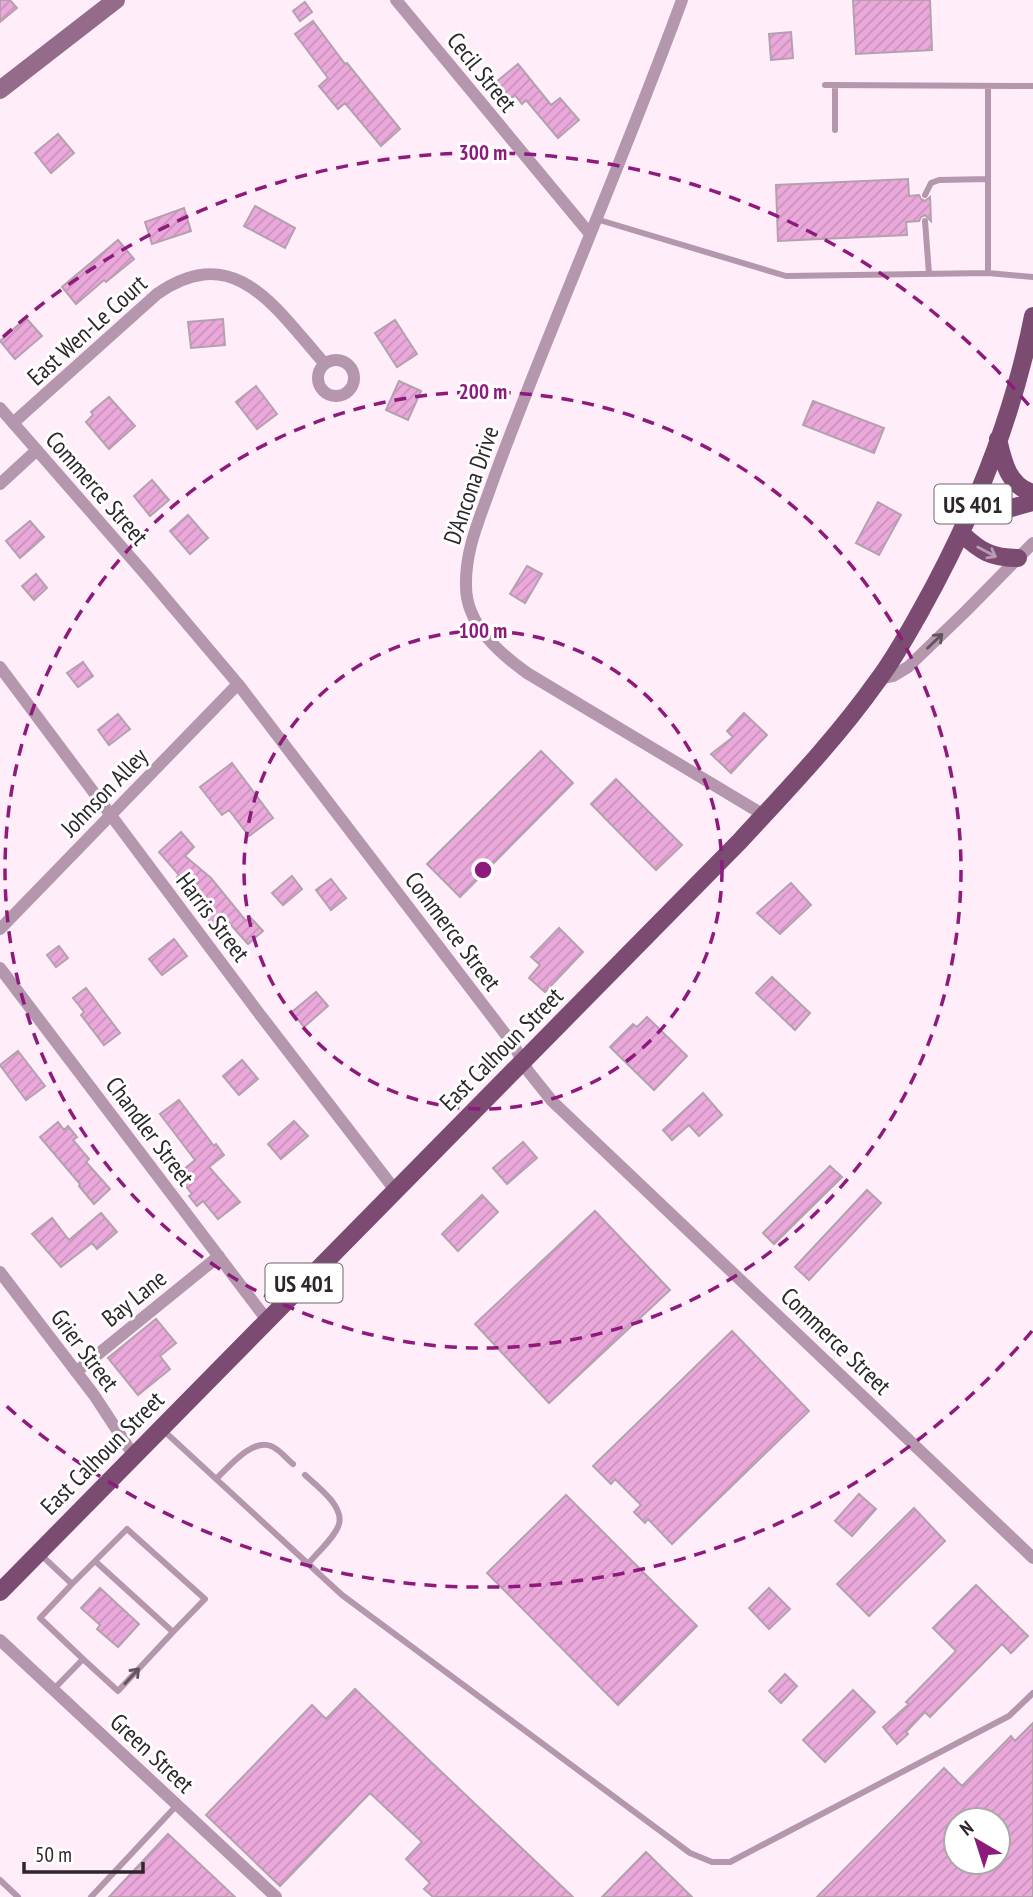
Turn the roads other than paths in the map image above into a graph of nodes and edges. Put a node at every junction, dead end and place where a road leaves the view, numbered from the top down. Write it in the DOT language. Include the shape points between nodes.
graph roads {
  1 [pos="117,0"];
  2 [pos="396,0"];
  3 [pos="682,0"];
  4 [pos="825,85"];
  5 [pos="835,85"];
  6 [pos="988,86"];
  7 [pos="1033,86"];
  8 [pos="0,90"];
  9 [pos="835,130"];
  10 [pos="988,179"];
  11 [pos="925,195"];
  12 [pos="596,219"];
  13 [pos="925,221"];
  14 [pos="590,234"];
  15 [pos="988,273"];
  16 [pos="929,274"];
  17 [pos="1033,277"];
  18 [pos="1033,316"];
  19 [pos="324,363"];
  20 [pos="0,408"];
  21 [pos="13,423"];
  22 [pos="998,439"];
  23 [pos="37,450"];
  24 [pos="0,484"];
  25 [pos="1033,493"];
  26 [pos="1033,502"];
  27 [pos="970,512"];
  28 [pos="961,533"];
  29 [pos="1033,543"];
  30 [pos="1018,558"];
  31 [pos="0,667"];
  32 [pos="880,679"];
  33 [pos="238,684"];
  34 [pos="111,815"];
  35 [pos="764,815"];
  36 [pos="0,929"];
  37 [pos="0,968"];
  38 [pos="522,1062"];
  39 [pos="395,1190"];
  40 [pos="219,1256"];
  41 [pos="0,1272"];
  42 [pos="267,1320"];
  43 [pos="76,1372"];
  44 [pos="161,1428"];
  45 [pos="134,1456"];
  46 [pos="293,1464"];
  47 [pos="305,1475"];
  48 [pos="216,1479"];
  49 [pos="38,1553"];
  50 [pos="1033,1558"];
  51 [pos="95,1561"];
  52 [pos="308,1564"];
  53 [pos="72,1584"];
  54 [pos="0,1592"];
  55 [pos="173,1632"];
  56 [pos="2,1645"];
  57 [pos="83,1659"];
  58 [pos="53,1690"];
  59 [pos="1033,1693"];
  60 [pos="177,1805"];
  61 [pos="0,1880"];
  62 [pos="18,1897"];
  63 [pos="92,1897"];
  64 [pos="276,1897"];
  1 -- 8 [label="street"];
  2 -- 14 [label="street, Cecil Street"];
  3 -- 12 [label="street, D'Ancona Drive"];
  4 -- 5 [label="lane"];
  5 -- 6 [label="lane"];
  5 -- 9 [label="lane"];
  6 -- 7 [label="lane"];
  6 -- 10 [label="lane"];
  10 -- 11 [label="lane" via="939,180 931,183"];
  10 -- 15 [label="lane"];
  12 -- 14 [label="street, D'Ancona Drive"];
  12 -- 16 [label="lane" via="786,276"];
  13 -- 16 [label="lane"];
  14 -- 35 [label="street, D'Ancona Drive" via="474,533 468,554 467,600 490,642 510,662"];
  15 -- 16 [label="lane"];
  15 -- 17 [label="lane"];
  18 -- 22 [label="main road, US 401"];
  19 -- 21 [label="street, East Wen-Le Court" via="241,280 214,274 191,276 157,294"];
  20 -- 21 [label="street, Commerce Street"];
  21 -- 23 [label="street, Commerce Street"];
  22 -- 25 [label="main road" via="1010,476"];
  22 -- 27 [label="main road, US 401"];
  23 -- 24 [label="street"];
  23 -- 33 [label="street, Commerce Street"];
  26 -- 27 [label="main road"];
  27 -- 28 [label="main road, US 401"];
  28 -- 30 [label="main road, one-way" via="993,556"];
  28 -- 32 [label="main road, US 401"];
  29 -- 30 [label="street, East Calhoun Street"];
  32 -- 30 [label="street, East Calhoun Street, one-way" via="908,667"];
  31 -- 34 [label="street, Harris Street"];
  32 -- 35 [label="main road, East Calhoun Street / US 401"];
  33 -- 34 [label="street, Johnson Alley"];
  33 -- 38 [label="street, Commerce Street" via="505,1032"];
  34 -- 36 [label="street, Johnson Alley"];
  34 -- 39 [label="street, Harris Street"];
  35 -- 38 [label="main road, East Calhoun Street / US 401"];
  37 -- 40 [label="street, Chandler Street"];
  38 -- 39 [label="main road, East Calhoun Street / US 401"];
  38 -- 50 [label="street, Commerce Street" via="552,1101"];
  39 -- 42 [label="main road, East Calhoun Street / US 401"];
  40 -- 42 [label="street, Chandler Street"];
  40 -- 43 [label="street, Bay Lane"];
  41 -- 43 [label="street, Grier Street"];
  42 -- 44 [label="main road, East Calhoun Street / US 401"];
  43 -- 45 [label="street, Grier Street"];
  44 -- 45 [label="main road, East Calhoun Street / US 401"];
  44 -- 48 [label="lane"];
  45 -- 49 [label="main road, East Calhoun Street / US 401"];
  46 -- 48 [label="lane" via="271,1446 261,1445 241,1455"];
  47 -- 52 [label="lane" via="328,1495 339,1513 334,1534"];
  48 -- 52 [label="lane"];
  49 -- 53 [label="lane"];
  49 -- 54 [label="main road, East Calhoun Street / US 401"];
  51 -- 53 [label="lane"];
  51 -- 55 [label="lane"];
  51 -- 55 [label="lane" via="127,1529 205,1599"];
  52 -- 59 [label="lane" via="352,1603 690,1853 712,1862 730,1861 997,1723"];
  53 -- 57 [label="lane" via="40,1618"];
  57 -- 55 [label="lane, one-way" via="118,1691"];
  56 -- 58 [label="street, Green Street"];
  57 -- 58 [label="lane"];
  58 -- 60 [label="street, Green Street"];
  60 -- 63 [label="lane"];
  60 -- 64 [label="street, Green Street"];
  61 -- 62 [label="lane"];
}
